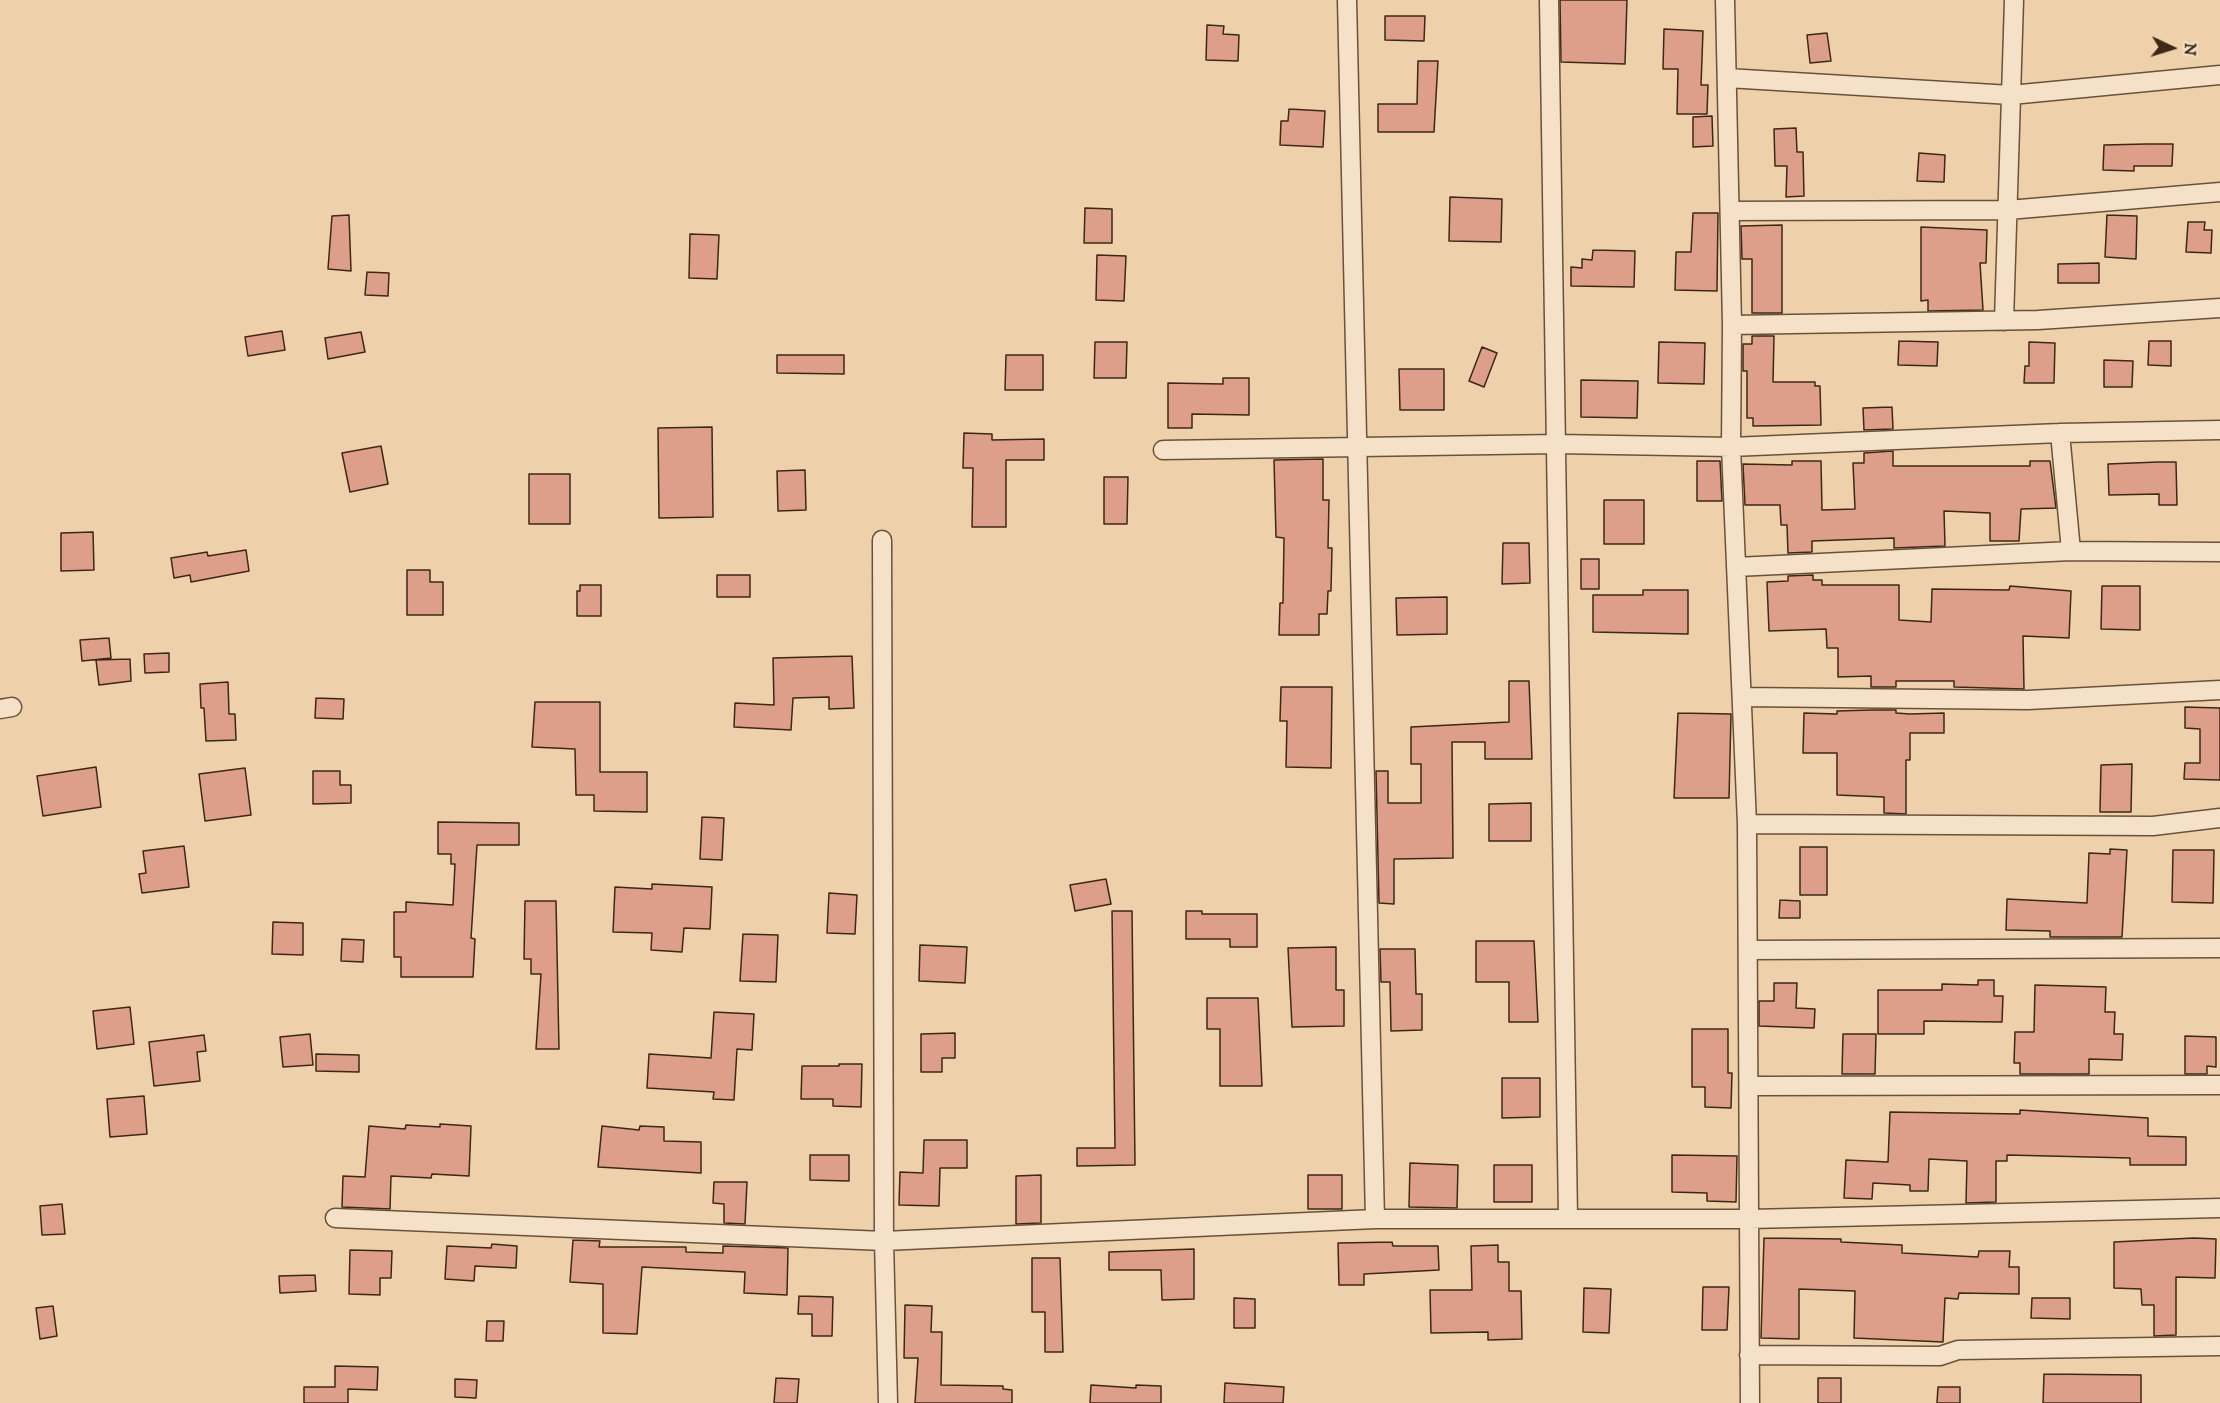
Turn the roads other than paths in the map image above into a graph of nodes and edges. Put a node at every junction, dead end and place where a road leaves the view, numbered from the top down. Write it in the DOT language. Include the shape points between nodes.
graph roads {
  1 [pos="1347,0"];
  2 [pos="1549,0"];
  3 [pos="1725,0"];
  4 [pos="2014,0"];
  5 [pos="2220,75"];
  6 [pos="1727,78"];
  7 [pos="2011,95"];
  8 [pos="2220,192"];
  9 [pos="2008,210"];
  10 [pos="1730,211"];
  11 [pos="2220,308"];
  12 [pos="2004,321"];
  13 [pos="1732,325"];
  14 [pos="2220,430"];
  15 [pos="2060,433"];
  16 [pos="1557,444"];
  17 [pos="1731,447"];
  18 [pos="1356,448"];
  19 [pos="1163,450"];
  20 [pos="882,540"];
  21 [pos="2071,551"];
  22 [pos="2220,552"];
  23 [pos="1736,567"];
  24 [pos="2220,690"];
  25 [pos="1743,697"];
  26 [pos="2220,818"];
  27 [pos="1747,824"];
  28 [pos="2220,948"];
  29 [pos="1749,950"];
  30 [pos="1750,1086"];
  31 [pos="2220,1086"];
  32 [pos="2220,1208"];
  33 [pos="1568,1217"];
  34 [pos="335,1218"];
  35 [pos="1375,1219"];
  36 [pos="1750,1219"];
  37 [pos="884,1241"];
  38 [pos="2220,1346"];
  39 [pos="1749,1355"];
  40 [pos="888,1403"];
  41 [pos="1750,1403"];
  1 -- 18 [label="street"];
  2 -- 16 [label="street"];
  3 -- 6 [label="street"];
  4 -- 7 [label="street"];
  5 -- 7 [label="street"];
  6 -- 7 [label="street"];
  6 -- 10 [label="street"];
  7 -- 9 [label="street"];
  8 -- 9 [label="street"];
  9 -- 10 [label="street"];
  9 -- 12 [label="street"];
  10 -- 13 [label="street"];
  11 -- 12 [label="street"];
  12 -- 13 [label="street"];
  13 -- 17 [label="street"];
  14 -- 15 [label="street"];
  15 -- 17 [label="street"];
  15 -- 21 [label="street"];
  16 -- 17 [label="street"];
  16 -- 18 [label="street"];
  16 -- 33 [label="street"];
  17 -- 23 [label="street"];
  18 -- 19 [label="street"];
  18 -- 35 [label="street"];
  20 -- 37 [label="street"];
  21 -- 22 [label="street"];
  21 -- 23 [label="street"];
  23 -- 25 [label="street"];
  24 -- 25 [label="street" via="2028,700"];
  25 -- 27 [label="street"];
  26 -- 27 [label="street" via="2153,826"];
  27 -- 29 [label="street"];
  28 -- 29 [label="street"];
  29 -- 30 [label="street"];
  30 -- 31 [label="street"];
  30 -- 36 [label="street"];
  32 -- 36 [label="street"];
  33 -- 35 [label="street"];
  33 -- 36 [label="street"];
  34 -- 37 [label="street"];
  35 -- 37 [label="street"];
  36 -- 39 [label="street"];
  37 -- 40 [label="street"];
  38 -- 39 [label="street" via="1958,1350 1940,1356"];
  39 -- 41 [label="street"];
}
